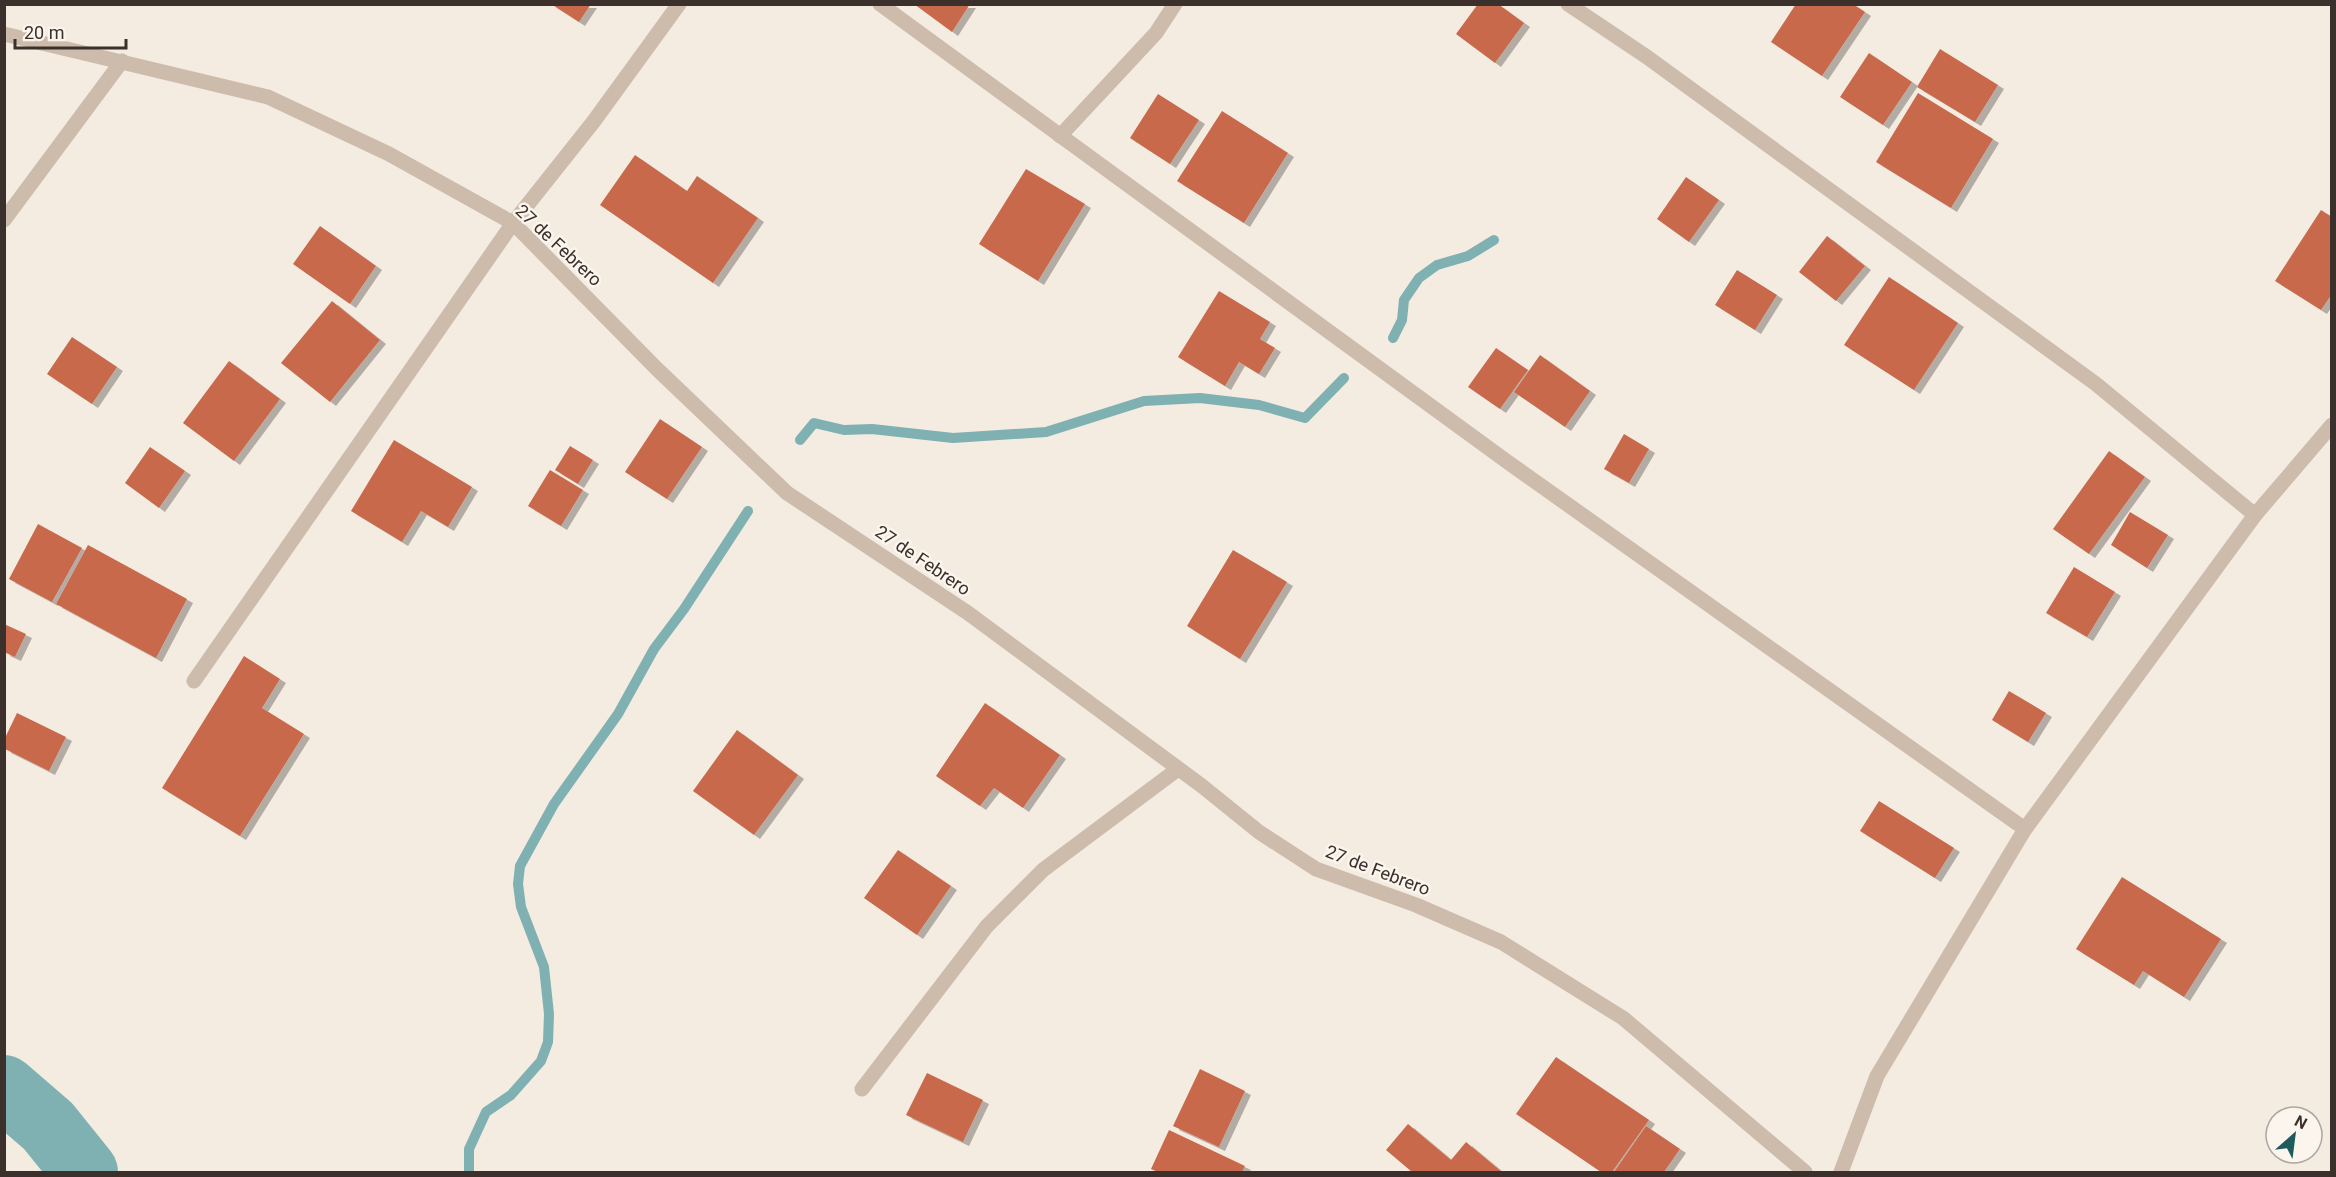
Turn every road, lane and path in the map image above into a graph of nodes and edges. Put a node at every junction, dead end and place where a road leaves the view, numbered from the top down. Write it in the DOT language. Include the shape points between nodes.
graph roads {
  1 [pos="679,4"];
  2 [pos="880,4"];
  3 [pos="1174,4"];
  4 [pos="1568,4"];
  5 [pos="4,34"];
  6 [pos="122,61"];
  7 [pos="1060,136"];
  8 [pos="4,220"];
  9 [pos="513,223"];
  10 [pos="2331,424"];
  11 [pos="2255,515"];
  12 [pos="194,681"];
  13 [pos="1178,769"];
  14 [pos="2025,829"];
  15 [pos="862,1089"];
  16 [pos="1803,1172"];
  17 [pos="1841,1173"];
  1 -- 9 [label="street"];
  2 -- 7 [label="street"];
  3 -- 7 [label="street" via="1156,33"];
  4 -- 11 [label="street" via="1647,57 2096,384"];
  5 -- 6 [label="street, 27 de Febrero"];
  6 -- 8 [label="street"];
  6 -- 9 [label="street, 27 de Febrero" via="268,98 389,154"];
  7 -- 14 [label="street" via="1509,463"];
  9 -- 12 [label="street"];
  9 -- 13 [label="street, 27 de Febrero" via="787,493 968,613"];
  10 -- 11 [label="street"];
  11 -- 14 [label="street"];
  13 -- 15 [label="street" via="1043,870 995,918"];
  13 -- 16 [label="street, 27 de Febrero" via="1259,832 1316,869 1416,905 1501,942 1623,1018"];
  14 -- 17 [label="street" via="1877,1076"];
}
